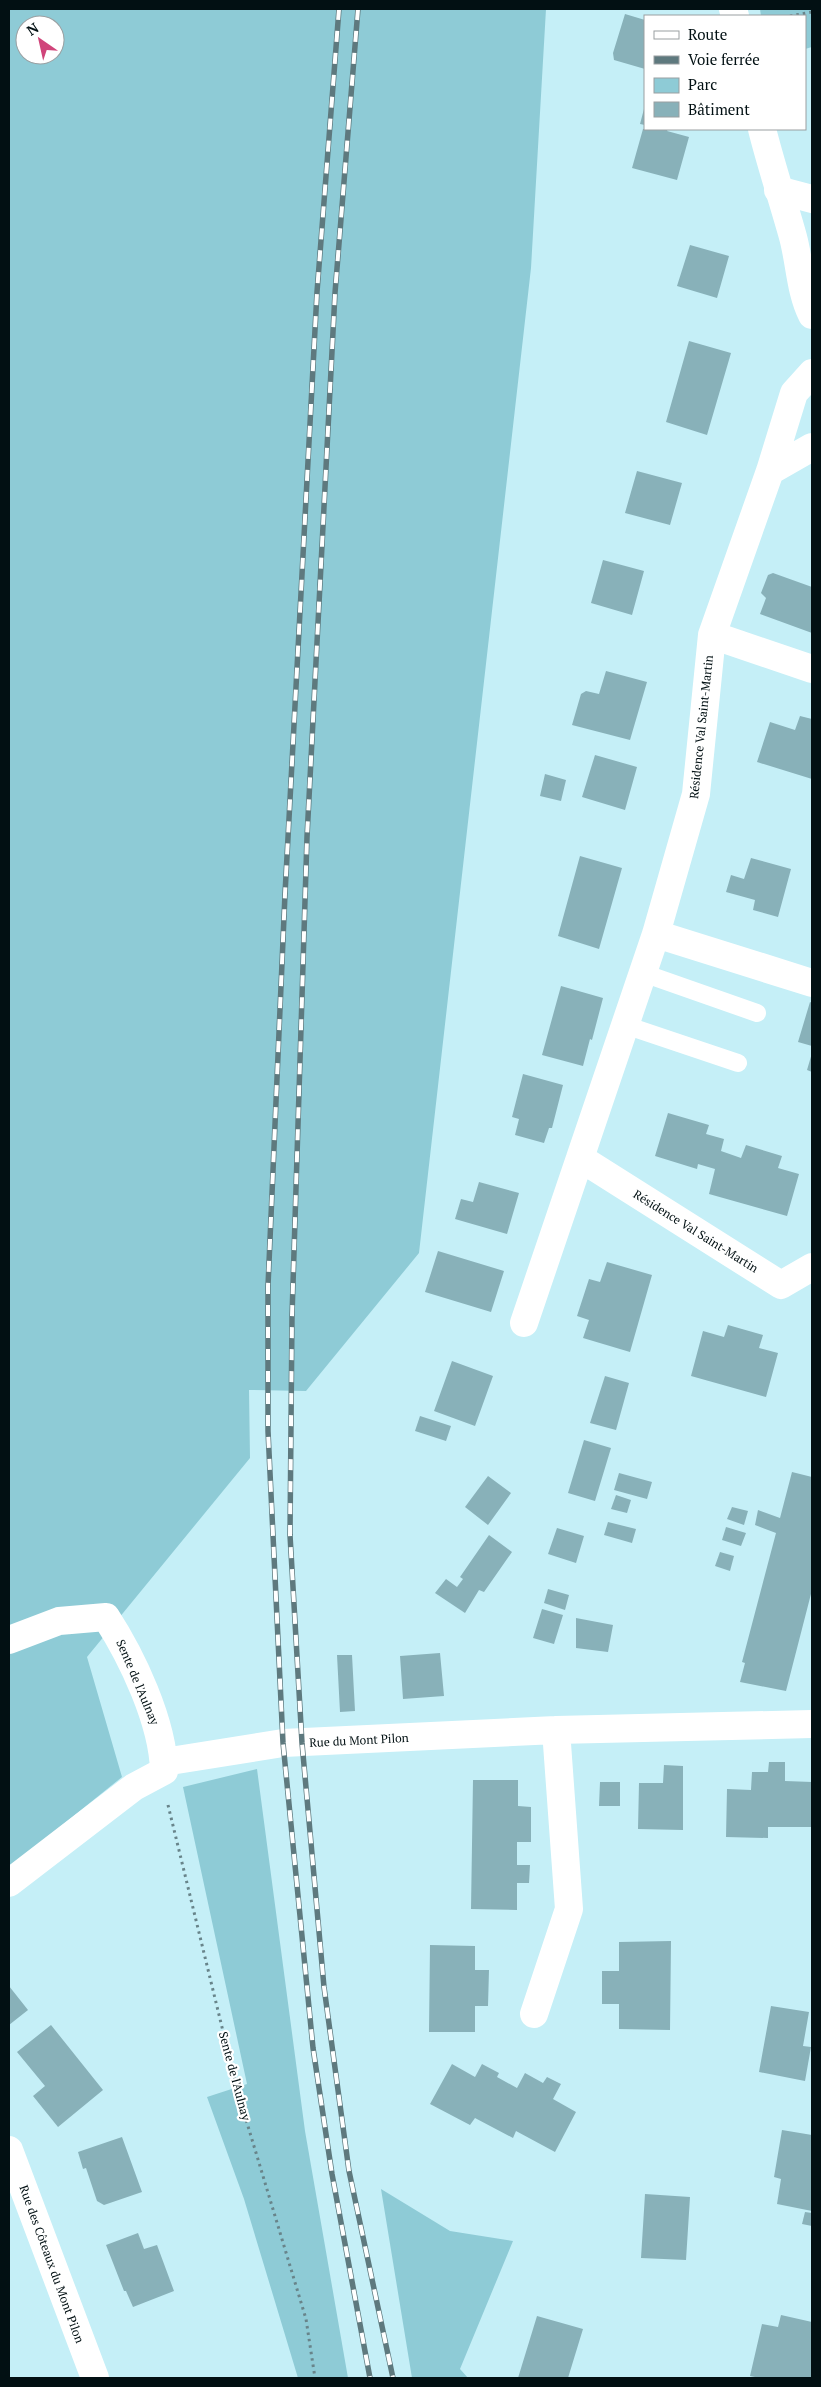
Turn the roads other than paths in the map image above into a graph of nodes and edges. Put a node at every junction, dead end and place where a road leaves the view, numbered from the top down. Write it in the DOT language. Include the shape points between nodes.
graph roads {
  1 [pos="762,130"];
  2 [pos="778,190"];
  3 [pos="812,199"];
  4 [pos="793,238"];
  5 [pos="812,268"];
  6 [pos="812,315"];
  7 [pos="812,374"];
  8 [pos="812,447"];
  9 [pos="770,471"];
  10 [pos="712,634"];
  11 [pos="812,669"];
  12 [pos="656,934"];
  13 [pos="643,973"];
  14 [pos="812,983"];
  15 [pos="757,1013"];
  16 [pos="625,1025"];
  17 [pos="738,1063"];
  18 [pos="580,1158"];
  19 [pos="812,1267"];
  20 [pos="524,1323"];
  21 [pos="9,1640"];
  22 [pos="812,1724"];
  23 [pos="556,1730"];
  24 [pos="164,1766"];
  25 [pos="9,1883"];
  26 [pos="534,2014"];
  27 [pos="9,2150"];
  28 [pos="94,2378"];
  1 -- 2 [label="street"];
  2 -- 3 [label="street"];
  2 -- 4 [label="street"];
  4 -- 5 [label="street"];
  4 -- 6 [label="street" via="805,302"];
  7 -- 9 [label="street, Résidence Val Saint-Martin" via="794,393"];
  8 -- 9 [label="street"];
  9 -- 10 [label="street, Résidence Val Saint-Martin"];
  10 -- 11 [label="street, Résidence Val Saint-Martin"];
  10 -- 12 [label="street, Résidence Val Saint-Martin" via="696,794"];
  12 -- 13 [label="street, Résidence Val Saint-Martin"];
  12 -- 14 [label="street"];
  13 -- 15 [label="lane"];
  13 -- 16 [label="street, Résidence Val Saint-Martin"];
  16 -- 17 [label="lane"];
  16 -- 18 [label="street, Résidence Val Saint-Martin"];
  18 -- 19 [label="street, Résidence Val Saint-Martin" via="781,1285"];
  18 -- 20 [label="street, Résidence Val Saint-Martin"];
  21 -- 24 [label="street, Sente de l'Aulnay" via="59,1621 106,1617 129,1656 159,1731"];
  22 -- 23 [label="street, Rue du Mont Pilon"];
  23 -- 24 [label="street, Rue du Mont Pilon" via="283,1743"];
  23 -- 26 [label="street" via="569,1909"];
  24 -- 25 [label="street"];
  27 -- 28 [label="street, Rue des Côteaux du Mont Pilon"];
}
